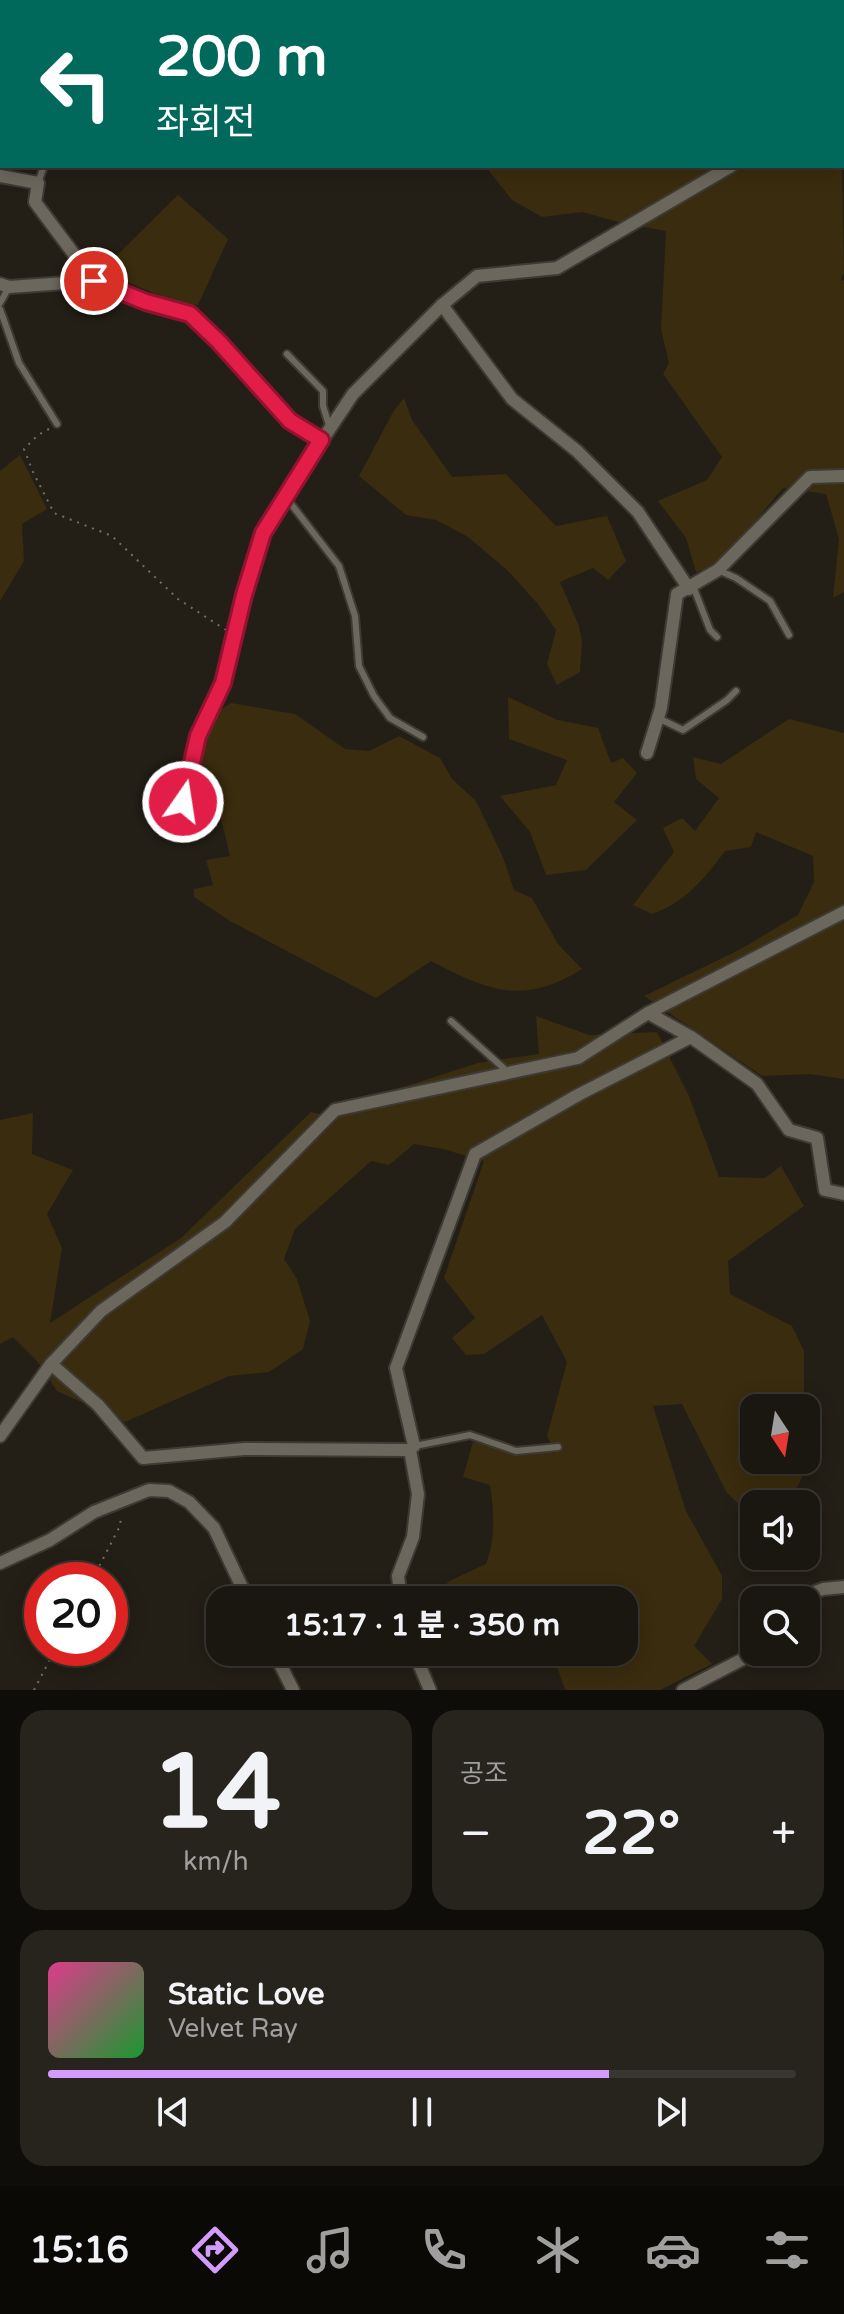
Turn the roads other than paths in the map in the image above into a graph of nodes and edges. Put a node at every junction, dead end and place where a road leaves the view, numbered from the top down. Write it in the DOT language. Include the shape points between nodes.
graph roads {
  1 [pos="43,168"];
  2 [pos="728,168"];
  3 [pos="0,176"];
  4 [pos="38,183"];
  5 [pos="94,281"];
  6 [pos="4,286"];
  7 [pos="442,305"];
  8 [pos="0,306"];
  9 [pos="287,354"];
  10 [pos="57,424"];
  11 [pos="330,429"];
  12 [pos="321,440"];
  13 [pos="844,476"];
  14 [pos="285,496"];
  15 [pos="718,570"];
  16 [pos="691,587"];
  17 [pos="789,635"];
  18 [pos="717,637"];
  19 [pos="736,691"];
  20 [pos="658,718"];
  21 [pos="423,737"];
  22 [pos="647,753"];
  23 [pos="183,802"];
  24 [pos="844,912"];
  25 [pos="648,1013"];
  26 [pos="451,1021"];
  27 [pos="691,1037"];
  28 [pos="509,1073"];
  29 [pos="844,1194"];
  30 [pos="51,1364"];
  31 [pos="0,1436"];
  32 [pos="558,1447"];
  33 [pos="412,1448"];
  34 [pos="0,1563"];
  35 [pos="241,1586"];
  36 [pos="399,1586"];
  37 [pos="844,1587"];
  38 [pos="820,1590"];
  39 [pos="740,1661"];
  40 [pos="281,1666"];
  41 [pos="420,1666"];
  42 [pos="293,1690"];
  43 [pos="430,1690"];
  44 [pos="683,1690"];
  1 -- 4 [label="lane"];
  2 -- 7 [label="street" via="557,268 477,276"];
  3 -- 4 [label="street"];
  4 -- 5 [label="street" via="35,202"];
  5 -- 6 [label="street"];
  5 -- 12 [label="street" via="190,314 290,421"];
  6 -- 8 [label="lane"];
  7 -- 11 [label="street" via="353,394"];
  7 -- 16 [label="street" via="512,399 577,451 638,512"];
  8 -- 10 [label="lane" via="19,363"];
  9 -- 11 [label="lane" via="323,391"];
  11 -- 12 [label="street"];
  12 -- 14 [label="street"];
  13 -- 15 [label="street" via="810,477"];
  14 -- 21 [label="lane" via="339,566 355,616 359,666 374,696 390,718"];
  14 -- 23 [label="lane" via="263,533 223,683 198,736"];
  15 -- 16 [label="street"];
  15 -- 17 [label="lane" via="770,601"];
  16 -- 18 [label="lane"];
  16 -- 20 [label="street" via="677,594"];
  19 -- 20 [label="lane" via="683,730"];
  20 -- 22 [label="street"];
  24 -- 25 [label="street"];
  25 -- 27 [label="street"];
  25 -- 28 [label="street" via="578,1058"];
  26 -- 28 [label="lane"];
  27 -- 29 [label="street" via="757,1084 789,1130 817,1138 825,1190"];
  27 -- 33 [label="street" via="475,1154 396,1368"];
  28 -- 30 [label="street" via="335,1110 225,1222 101,1311"];
  30 -- 31 [label="street"];
  30 -- 33 [label="street" via="98,1405 143,1458 244,1449"];
  32 -- 33 [label="lane" via="516,1451 470,1435"];
  33 -- 36 [label="street" via="418,1494"];
  34 -- 35 [label="street" via="94,1512 149,1490 169,1491 189,1502 214,1528"];
  37 -- 38 [label="street"];
  39 -- 44 [label="street"];
  40 -- 42 [label="street"];
  41 -- 43 [label="street"];
}
